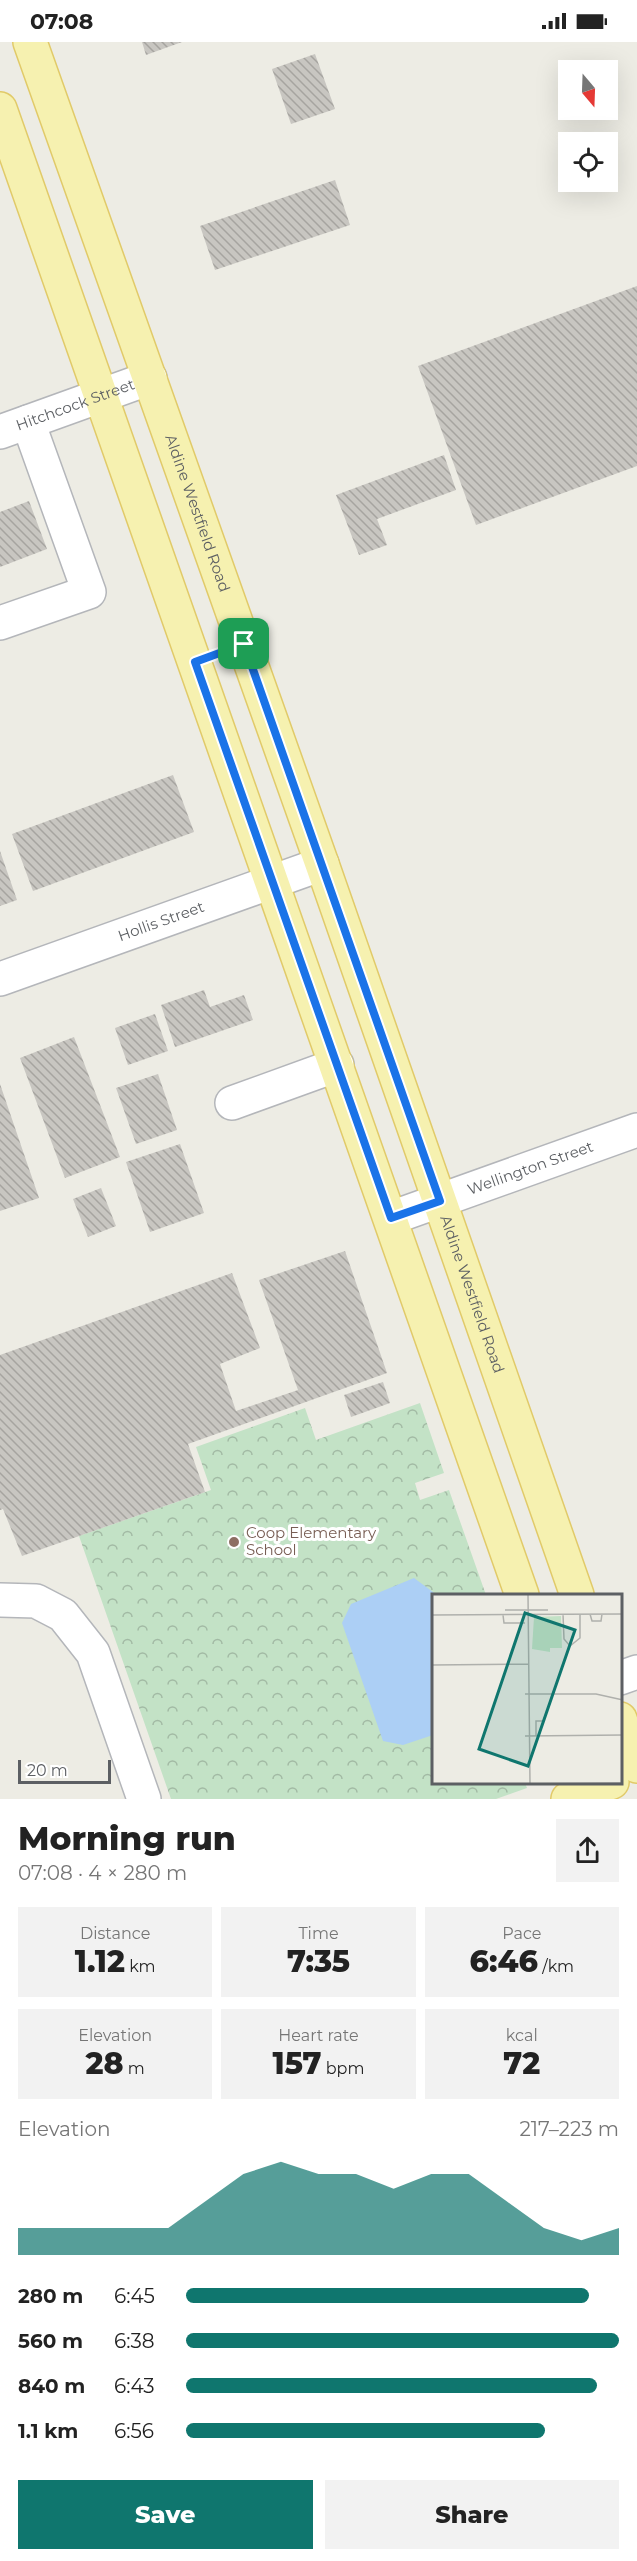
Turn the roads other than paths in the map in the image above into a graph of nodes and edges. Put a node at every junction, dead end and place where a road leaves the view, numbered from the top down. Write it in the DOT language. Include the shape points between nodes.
graph roads {
  1 [pos="30,42"];
  2 [pos="0,109"];
  3 [pos="150,378"];
  4 [pos="101,396"];
  5 [pos="14,427"];
  6 [pos="0,623"];
  7 [pos="244,644"];
  8 [pos="195,662"];
  9 [pos="322,864"];
  10 [pos="273,882"];
  11 [pos="0,979"];
  12 [pos="337,1065"];
  13 [pos="232,1103"];
  14 [pos="637,1130"];
  15 [pos="440,1201"];
  16 [pos="391,1218"];
  17 [pos="522,1594"];
  18 [pos="577,1594"];
  19 [pos="0,1600"];
  20 [pos="637,1672"];
  21 [pos="622,1678"];
  22 [pos="622,1722"];
  23 [pos="637,1766"];
  24 [pos="637,1772"];
  25 [pos="622,1779"];
  26 [pos="144,1799"];
  1 -- 3 [label="main road, Aldine Westfield Road"];
  2 -- 4 [label="main road"];
  3 -- 4 [label="street, Hitchcock Street"];
  3 -- 7 [label="main road, Aldine Westfield Road"];
  4 -- 5 [label="street, Hitchcock Street"];
  4 -- 8 [label="main road"];
  5 -- 6 [label="street" via="89,592"];
  7 -- 8 [label="main road"];
  7 -- 9 [label="main road, Aldine Westfield Road"];
  8 -- 10 [label="main road"];
  9 -- 10 [label="street, Hollis Street"];
  9 -- 15 [label="main road, Aldine Westfield Road"];
  10 -- 11 [label="street, Hollis Street"];
  10 -- 12 [label="main road"];
  12 -- 13 [label="street"];
  12 -- 16 [label="main road"];
  14 -- 15 [label="street, Wellington Street"];
  15 -- 16 [label="street, Wellington Street"];
  15 -- 18 [label="main road, Aldine Westfield Road"];
  16 -- 17 [label="main road"];
  19 -- 26 [label="street" via="36,1601 63,1615 93,1653"];
  20 -- 21 [label="street"];
  22 -- 23 [label="main road"];
  24 -- 25 [label="main road"];
}
